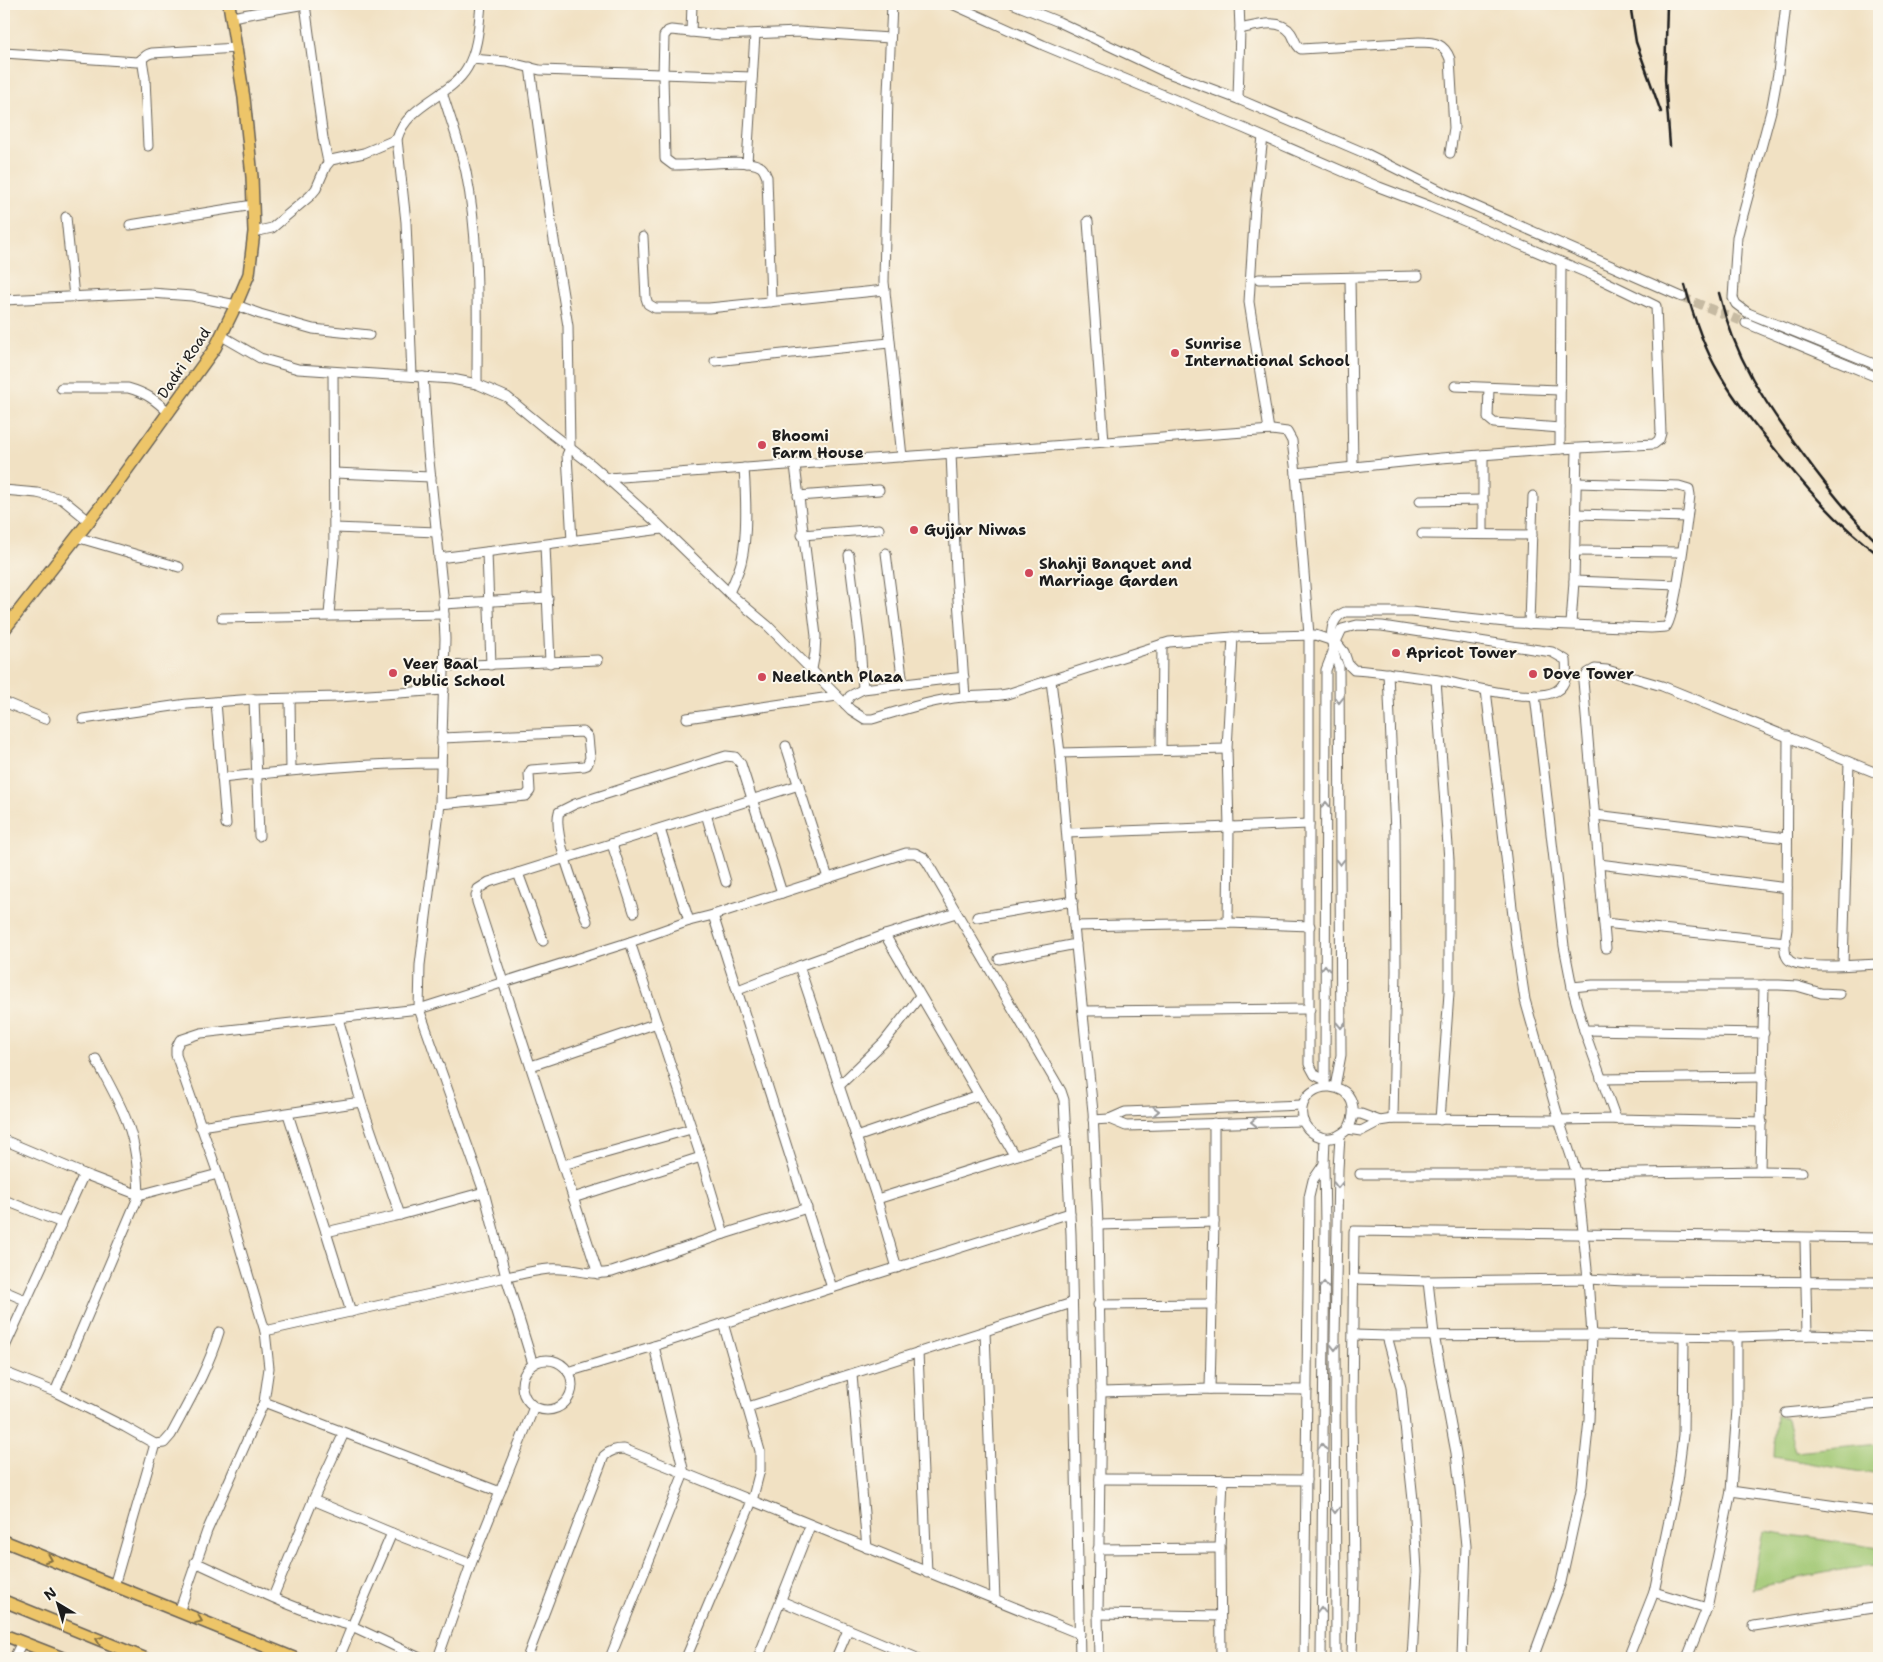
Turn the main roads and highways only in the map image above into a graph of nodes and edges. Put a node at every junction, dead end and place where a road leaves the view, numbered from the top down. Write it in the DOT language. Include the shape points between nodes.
graph roads {
  1 [pos="230,4"];
  2 [pos="4,630"];
  3 [pos="4,1541"];
  4 [pos="4,1601"];
  5 [pos="4,1635"];
  6 [pos="63,1658"];
  7 [pos="144,1658"];
  8 [pos="294,1658"];
  1 -- 2 [label="main road, Dadri Road" via="244,98 253,205 254,232 249,274 215,348 89,521"];
  3 -- 8 [label="main road, one-way"];
  7 -- 4 [label="main road, one-way"];
  5 -- 6 [label="main road"];
}
